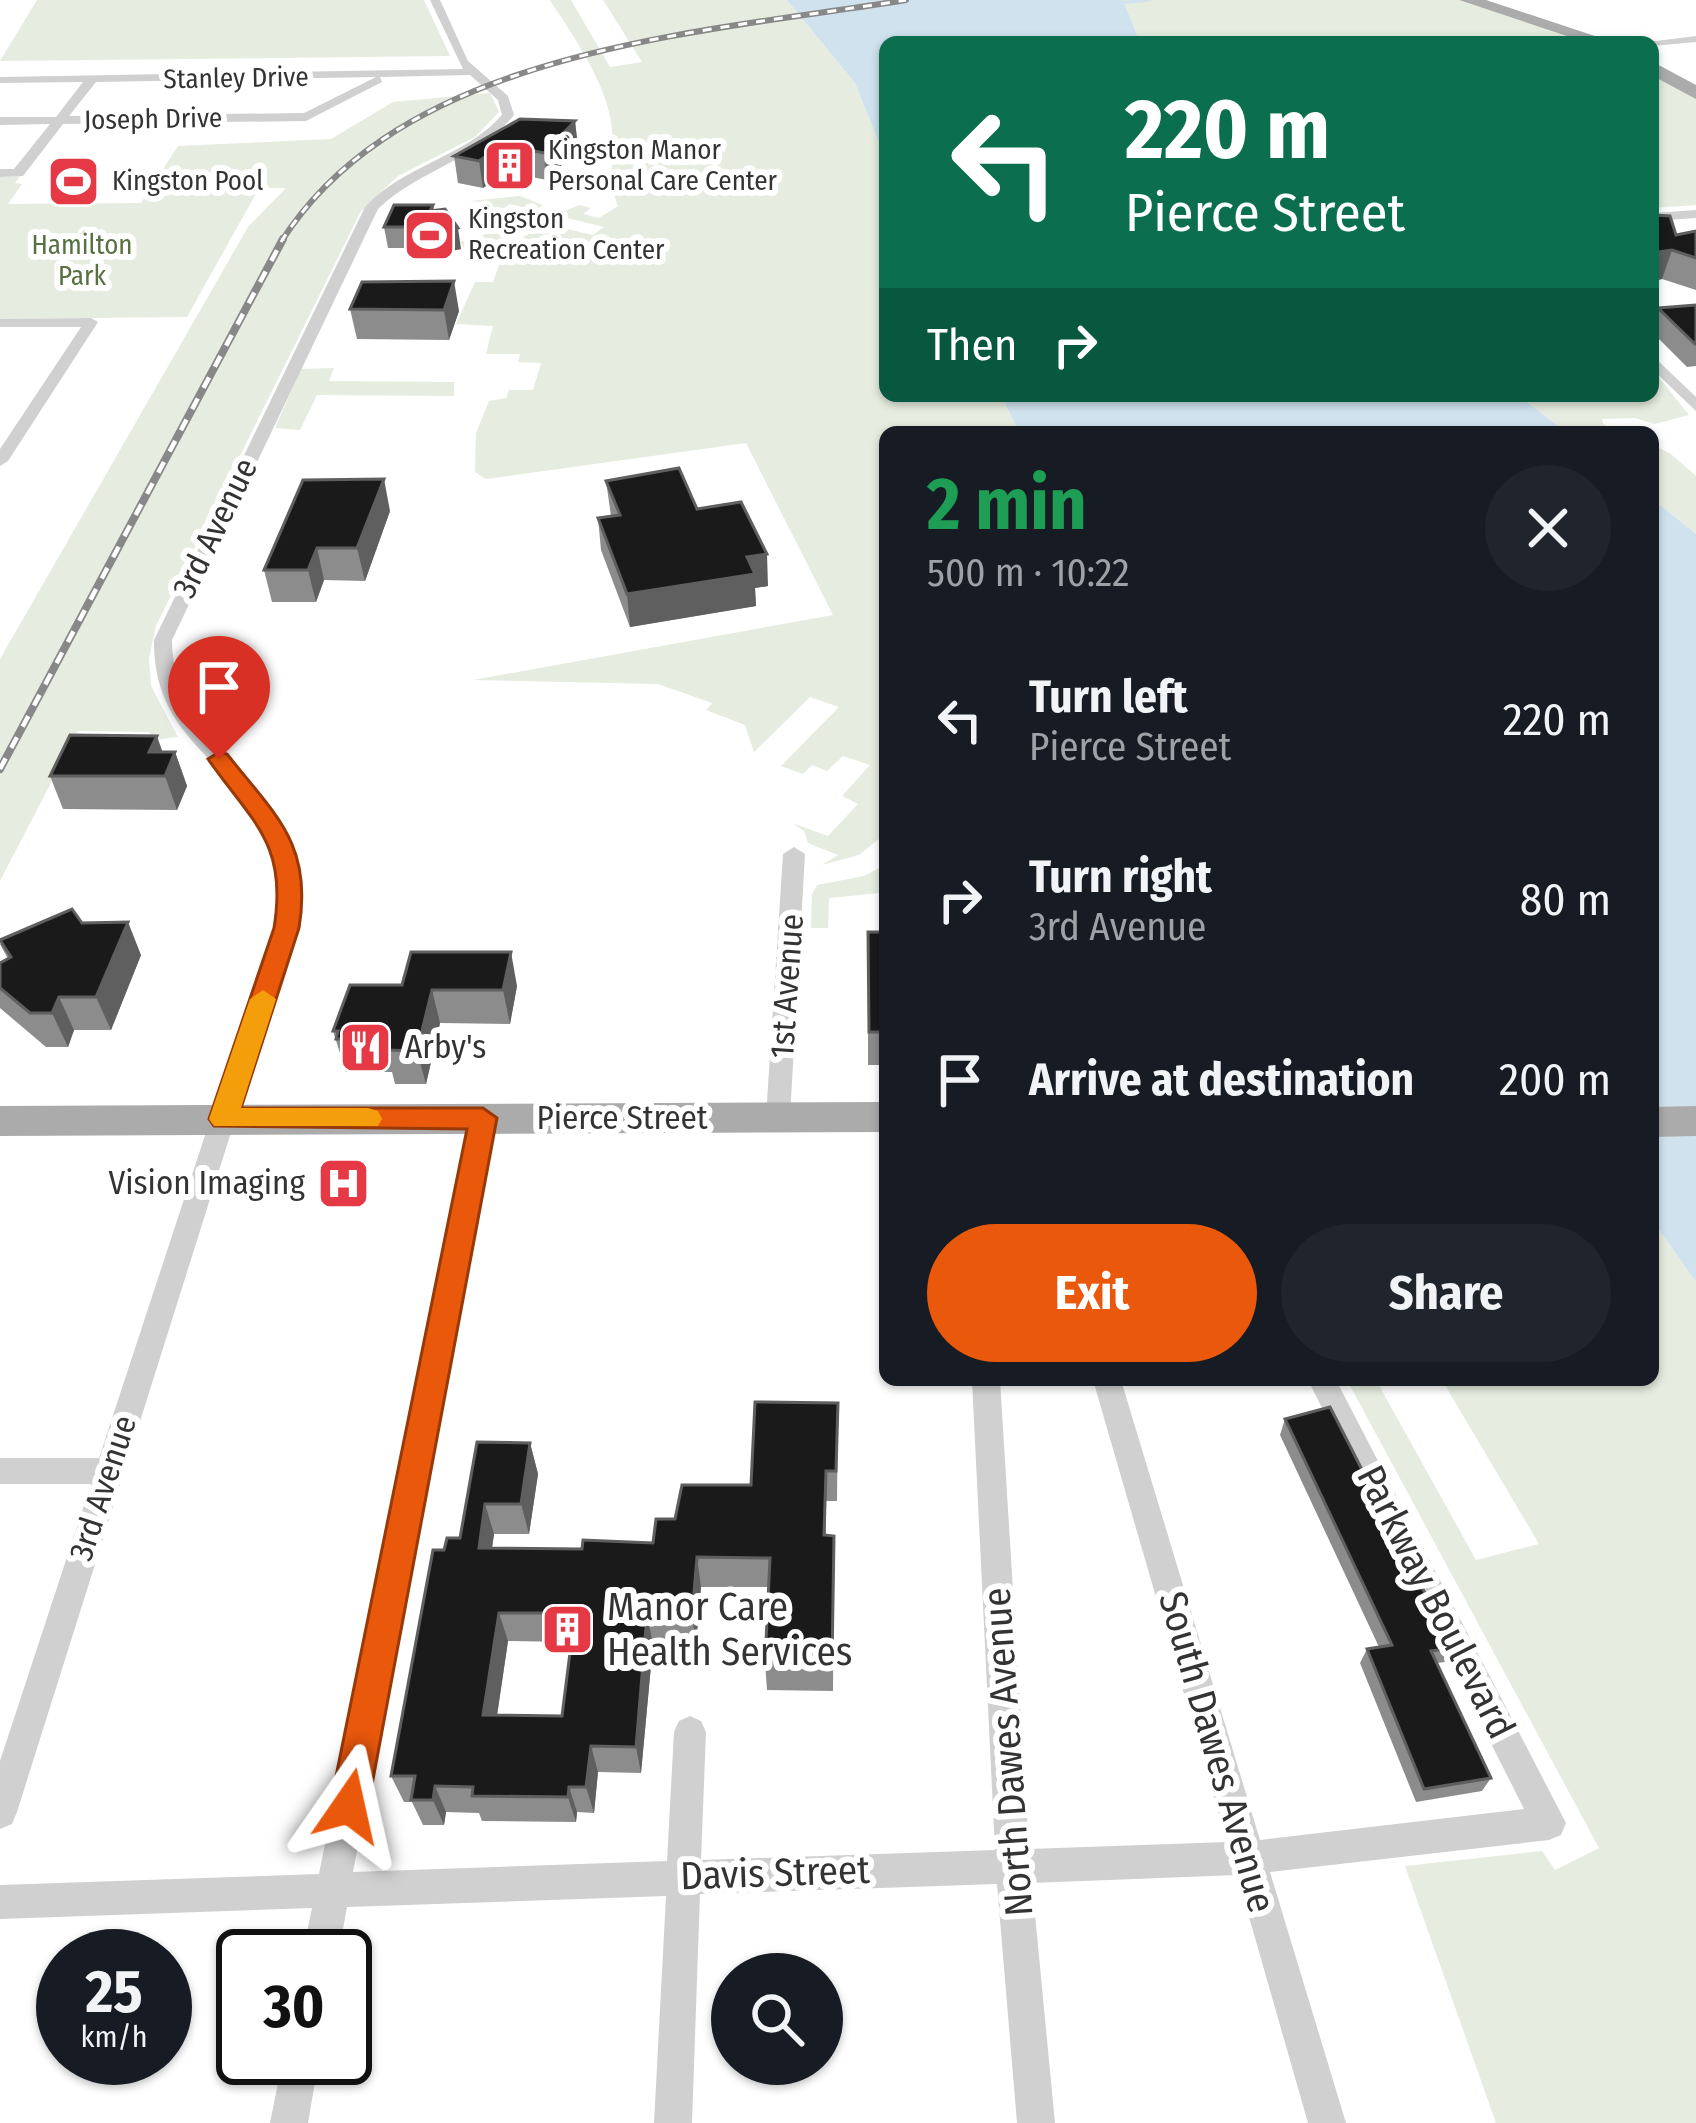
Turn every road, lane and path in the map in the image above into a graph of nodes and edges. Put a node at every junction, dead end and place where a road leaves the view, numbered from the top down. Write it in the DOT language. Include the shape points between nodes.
graph roads {
  1 [pos="435,0"];
  2 [pos="1468,0"];
  3 [pos="1585,36"];
  4 [pos="1696,39"];
  5 [pos="1659,42"];
  6 [pos="1659,71"];
  7 [pos="472,72"];
  8 [pos="385,76"];
  9 [pos="0,80"];
  10 [pos="91,80"];
  11 [pos="1696,93"];
  12 [pos="61,120"];
  13 [pos="0,121"];
  14 [pos="0,173"];
  15 [pos="1696,214"];
  16 [pos="1659,217"];
  17 [pos="0,323"];
  18 [pos="1659,367"];
  19 [pos="1696,406"];
  20 [pos="0,461"];
  21 [pos="794,854"];
  22 [pos="1696,1097"];
  23 [pos="1659,1098"];
  24 [pos="778,1117"];
  25 [pos="879,1117"];
  26 [pos="483,1118"];
  27 [pos="224,1119"];
  28 [pos="0,1121"];
  29 [pos="1696,1121"];
  30 [pos="1659,1122"];
  31 [pos="986,1386"];
  32 [pos="1109,1386"];
  33 [pos="1325,1386"];
  34 [pos="0,1471"];
  35 [pos="108,1471"];
  36 [pos="691,1732"];
  37 [pos="0,1812"];
  38 [pos="1549,1823"];
  39 [pos="1248,1858"];
  40 [pos="1013,1866"];
  41 [pos="682,1876"];
  42 [pos="332,1893"];
  43 [pos="0,1902"];
  44 [pos="325,1929"];
  45 [pos="296,2085"];
  46 [pos="289,2123"];
  47 [pos="673,2123"];
  48 [pos="1036,2123"];
  49 [pos="1327,2123"];
  1 -- 7 [label="street, 3rd Avenue"];
  2 -- 3 [label="main road"];
  4 -- 5 [label="street"];
  6 -- 11 [label="main road"];
  7 -- 8 [label="street, Stanley Drive"];
  7 -- 27 [label="street, 3rd Avenue" via="504,99 508,115 494,131 411,173 372,207 163,640 162,678 174,706 274,826 289,874 292,907"];
  8 -- 10 [label="street, Stanley Drive"];
  8 -- 12 [label="street, Joseph Drive" via="306,117"];
  9 -- 10 [label="street, Stanley Drive"];
  10 -- 12 [label="street"];
  12 -- 13 [label="street, Joseph Drive"];
  12 -- 14 [label="street" via="18,173"];
  15 -- 16 [label="street"];
  17 -- 20 [label="street" via="91,322"];
  18 -- 19 [label="street"];
  21 -- 24 [label="street, 1st Avenue"];
  22 -- 23 [label="main road"];
  24 -- 25 [label="main road, Pierce Street"];
  24 -- 26 [label="main road, Pierce Street"];
  26 -- 27 [label="main road, Pierce Street"];
  26 -- 42 [label="street"];
  27 -- 28 [label="main road, Pierce Street"];
  27 -- 35 [label="street, 3rd Avenue"];
  29 -- 30 [label="main road"];
  31 -- 40 [label="street, North Dawes Avenue"];
  32 -- 39 [label="street, South Dawes Avenue"];
  33 -- 38 [label="street, Parkway Boulevard"];
  34 -- 35 [label="street"];
  35 -- 37 [label="street, 3rd Avenue"];
  36 -- 41 [label="street"];
  38 -- 39 [label="street, Davis Street"];
  39 -- 40 [label="street, Davis Street"];
  39 -- 49 [label="street, South Dawes Avenue"];
  40 -- 41 [label="street, Davis Street"];
  40 -- 48 [label="street, North Dawes Avenue"];
  41 -- 42 [label="street, Davis Street"];
  41 -- 47 [label="street"];
  42 -- 43 [label="street, Davis Street"];
  42 -- 44 [label="street"];
  45 -- 46 [label="street"];
}
